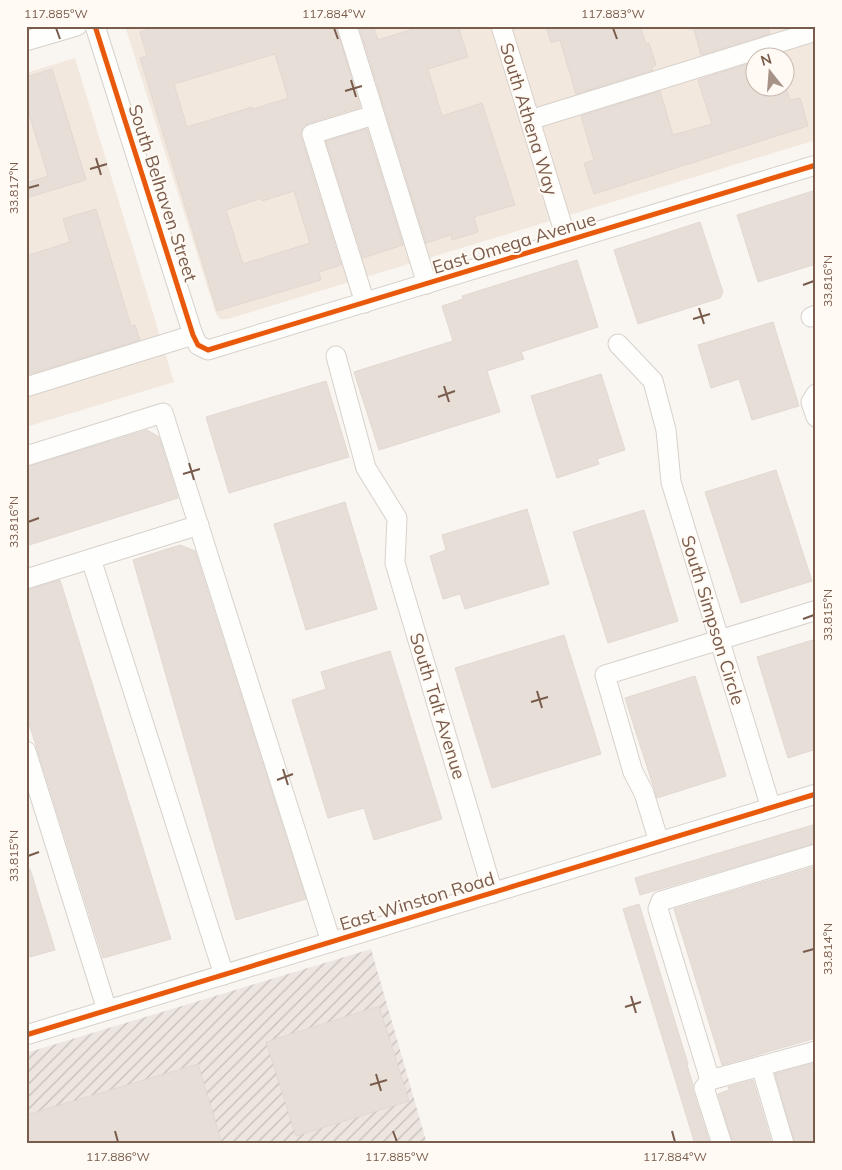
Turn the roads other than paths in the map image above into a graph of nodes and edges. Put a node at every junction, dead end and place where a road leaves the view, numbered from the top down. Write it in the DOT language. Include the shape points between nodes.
graph roads {
  1 [pos="77,26"];
  2 [pos="347,26"];
  3 [pos="500,26"];
  4 [pos="102,28"];
  5 [pos="816,31"];
  6 [pos="26,41"];
  7 [pos="374,115"];
  8 [pos="530,120"];
  9 [pos="816,165"];
  10 [pos="567,241"];
  11 [pos="426,284"];
  12 [pos="365,302"];
  13 [pos="194,335"];
  14 [pos="618,344"];
  15 [pos="336,356"];
  16 [pos="26,387"];
  17 [pos="816,394"];
  18 [pos="816,417"];
  19 [pos="26,456"];
  20 [pos="199,526"];
  21 [pos="91,559"];
  22 [pos="26,579"];
  23 [pos="816,612"];
  24 [pos="719,640"];
  25 [pos="26,750"];
  26 [pos="816,794"];
  27 [pos="771,808"];
  28 [pos="659,842"];
  29 [pos="816,854"];
  30 [pos="493,893"];
  31 [pos="331,942"];
  32 [pos="224,975"];
  33 [pos="107,1010"];
  34 [pos="26,1034"];
  35 [pos="816,1051"];
  36 [pos="761,1066"];
  37 [pos="710,1080"];
  38 [pos="722,1144"];
  39 [pos="784,1144"];
  1 -- 6 [label="street"];
  2 -- 7 [label="street"];
  3 -- 8 [label="street, South Athena Way"];
  4 -- 13 [label="street, South Belhaven Street"];
  5 -- 8 [label="street"];
  7 -- 11 [label="street"];
  7 -- 12 [label="street" via="312,134"];
  8 -- 10 [label="street, South Athena Way"];
  9 -- 10 [label="street, East Omega Avenue"];
  10 -- 11 [label="street, East Omega Avenue"];
  11 -- 12 [label="street, East Omega Avenue"];
  12 -- 13 [label="street, East Omega Avenue" via="208,350 198,345"];
  13 -- 16 [label="street"];
  14 -- 24 [label="street, South Simpson Circle" via="653,381 666,430 671,482"];
  15 -- 30 [label="street, South Talt Avenue" via="366,468 397,518 395,562"];
  17 -- 18 [label="street" via="810,402"];
  19 -- 20 [label="street" via="163,413"];
  20 -- 21 [label="street"];
  20 -- 31 [label="street"];
  21 -- 22 [label="street"];
  21 -- 32 [label="street"];
  23 -- 24 [label="street"];
  24 -- 27 [label="street, South Simpson Circle"];
  24 -- 28 [label="street" via="605,675"];
  25 -- 33 [label="street"];
  26 -- 27 [label="street, East Winston Road"];
  27 -- 28 [label="street, East Winston Road"];
  28 -- 30 [label="street, East Winston Road"];
  29 -- 37 [label="street" via="661,901 658,908"];
  30 -- 31 [label="street, East Winston Road"];
  31 -- 32 [label="street, East Winston Road"];
  32 -- 33 [label="street, East Winston Road"];
  33 -- 34 [label="street, East Winston Road"];
  35 -- 36 [label="street"];
  36 -- 37 [label="street"];
  36 -- 39 [label="street"];
  37 -- 38 [label="street" via="704,1088"];
}
